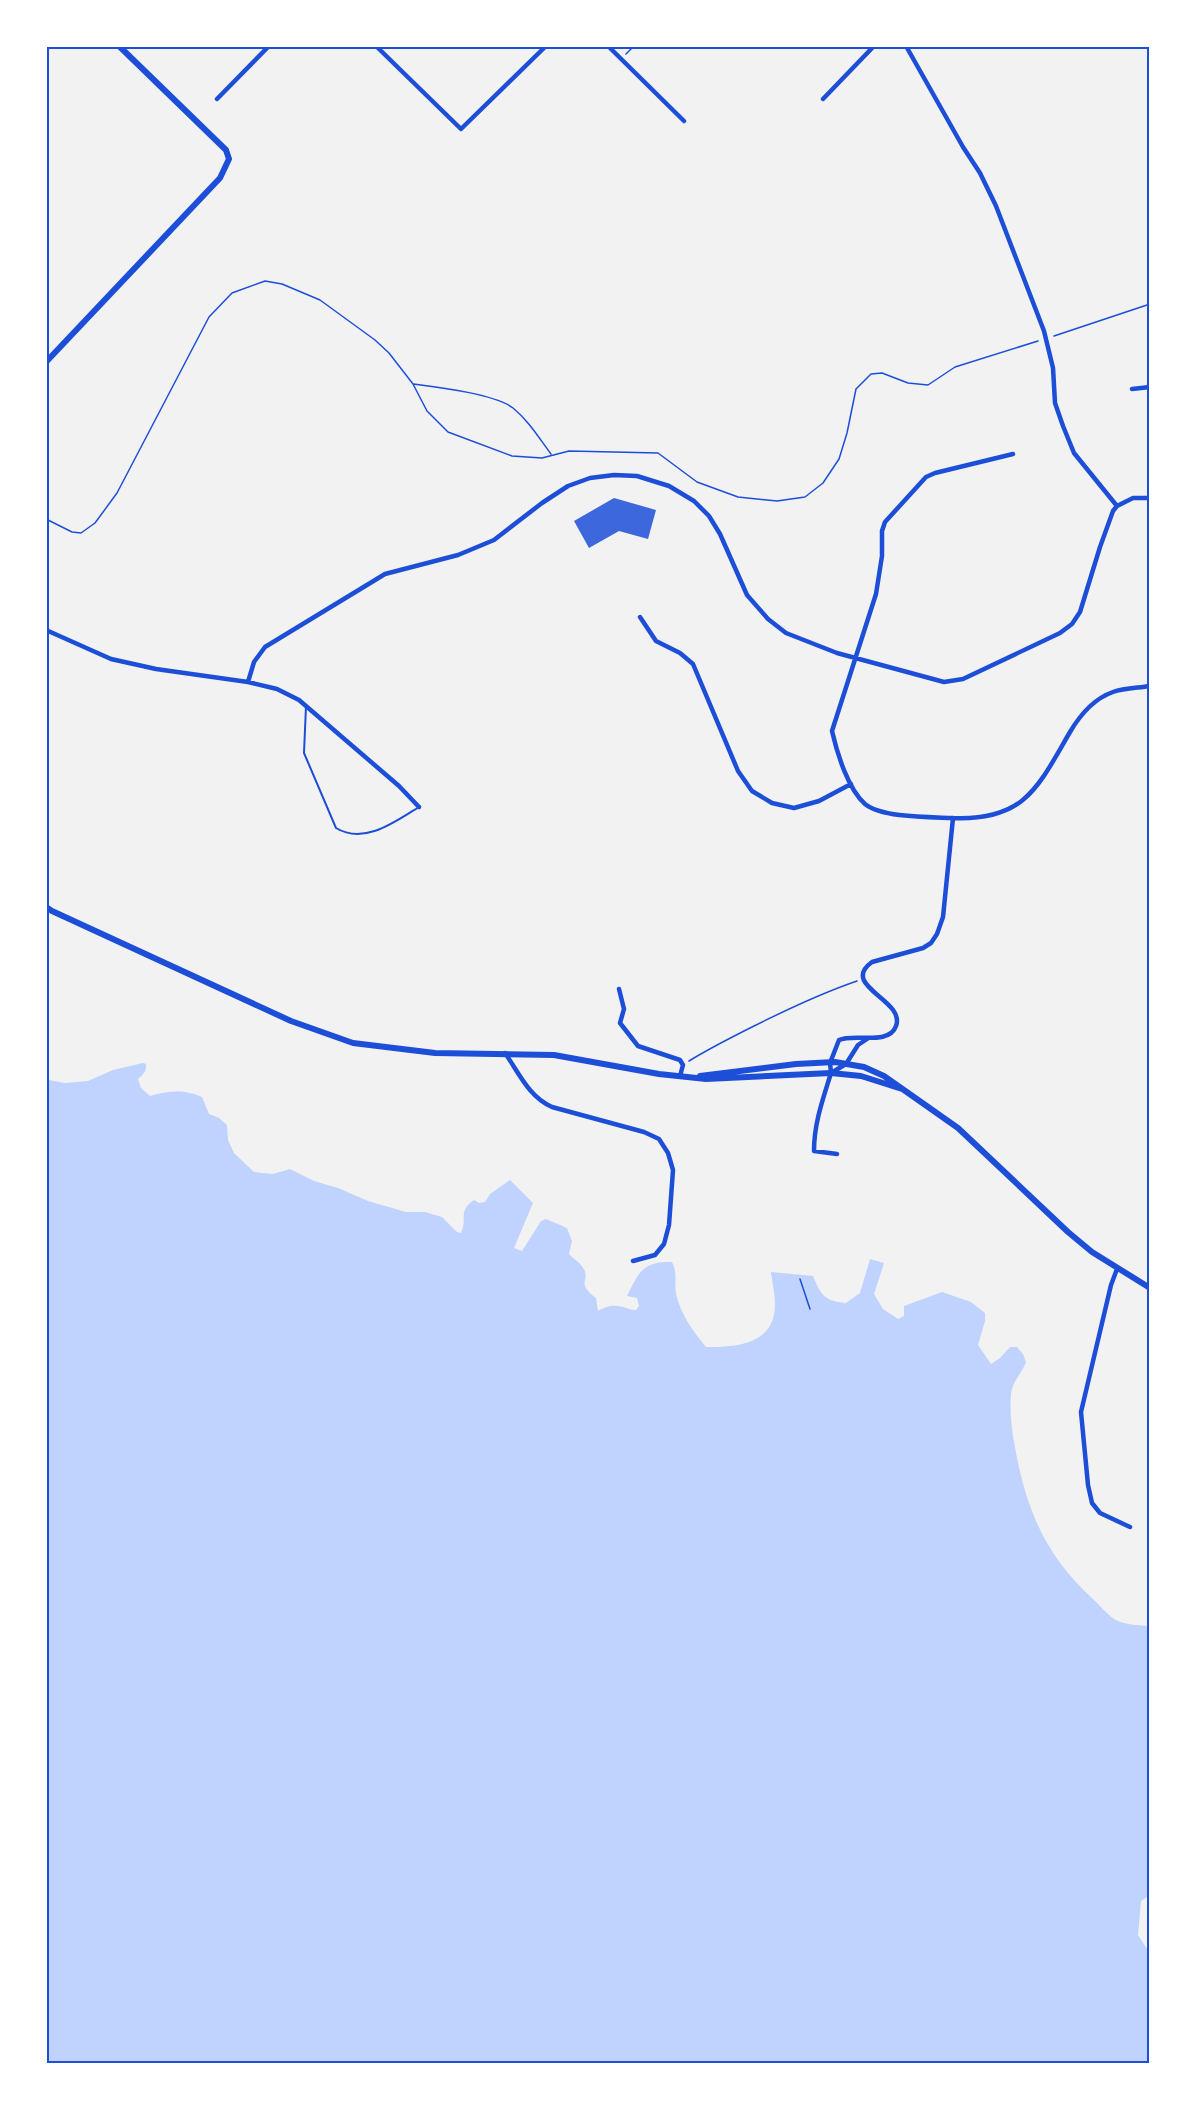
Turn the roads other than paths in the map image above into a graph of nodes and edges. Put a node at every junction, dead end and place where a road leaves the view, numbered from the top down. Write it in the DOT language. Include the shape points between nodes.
graph roads {
  1 [pos="119,46"];
  2 [pos="268,46"];
  3 [pos="376,46"];
  4 [pos="546,46"];
  5 [pos="608,46"];
  6 [pos="874,46"];
  7 [pos="906,46"];
  8 [pos="217,99"];
  9 [pos="824,99"];
  10 [pos="684,121"];
  11 [pos="46,362"];
  12 [pos="1149,387"];
  13 [pos="1132,389"];
  14 [pos="1013,454"];
  15 [pos="1149,498"];
  16 [pos="1117,506"];
  17 [pos="640,617"];
  18 [pos="46,630"];
  19 [pos="856,658"];
  20 [pos="248,682"];
  21 [pos="1149,686"];
  22 [pos="306,706"];
  23 [pos="851,784"];
  24 [pos="419,807"];
  25 [pos="953,818"];
  26 [pos="46,907"];
  27 [pos="619,989"];
  28 [pos="867,1039"];
  29 [pos="505,1053"];
  30 [pos="830,1062"];
  31 [pos="846,1064"];
  32 [pos="831,1073"];
  33 [pos="680,1076"];
  34 [pos="693,1076"];
  35 [pos="902,1089"];
  36 [pos="837,1154"];
  37 [pos="633,1261"];
  38 [pos="1117,1269"];
  39 [pos="1149,1288"];
  40 [pos="1130,1527"];
  1 -- 11 [label="street" via="226,150 229,159 220,178"];
  2 -- 8 [label="street"];
  3 -- 4 [label="street" via="461,129"];
  5 -- 10 [label="street"];
  6 -- 9 [label="street"];
  7 -- 16 [label="street" via="996,206 1044,331 1053,368 1055,403 1074,453"];
  12 -- 13 [label="street"];
  14 -- 19 [label="street" via="935,472 885,522 876,594"];
  15 -- 16 [label="street" via="1133,498"];
  16 -- 19 [label="street" via="1080,612 1060,633 963,679 944,682"];
  17 -- 23 [label="street" via="656,641 693,664 738,771 752,791 772,803 794,808 819,801"];
  18 -- 20 [label="street" via="111,659"];
  19 -- 20 [label="street" via="786,633 768,619 747,595 720,534 694,501 669,486 638,476 614,474 590,477 568,486 494,540 458,555 385,574 265,647 254,662"];
  19 -- 23 [label="street" via="832,731"];
  20 -- 22 [label="street" via="277,689"];
  21 -- 25 [label="street" via="1113,692 1087,707 1040,784 1027,798 994,815"];
  22 -- 24 [label="street"];
  22 -- 24 [label="lane" via="304,753 336,828 348,833 369,833"];
  23 -- 25 [label="street" via="865,804 884,813"];
  25 -- 28 [label="street" via="943,917 937,934 923,948 872,962 862,973 863,980 891,1007 897,1022 891,1033"];
  26 -- 29 [label="street" via="291,1021 353,1043 435,1053"];
  27 -- 33 [label="street" via="624,1009 620,1023 629,1036 638,1046 680,1060"];
  28 -- 30 [label="street" via="856,1036 839,1040"];
  28 -- 31 [label="street" via="858,1045"];
  29 -- 33 [label="street" via="554,1055"];
  29 -- 37 [label="street" via="541,1102 644,1131 659,1139 668,1153 673,1170 664,1244 655,1255"];
  30 -- 31 [label="street"];
  30 -- 32 [label="street"];
  30 -- 34 [label="street"];
  31 -- 32 [label="street"];
  31 -- 35 [label="street" via="864,1067"];
  32 -- 34 [label="street" via="706,1079"];
  32 -- 35 [label="street" via="861,1076"];
  32 -- 36 [label="street" via="814,1133 814,1151"];
  33 -- 34 [label="street"];
  35 -- 38 [label="street" via="958,1128 1068,1232"];
  38 -- 39 [label="street"];
  38 -- 40 [label="street" via="1081,1412 1092,1503 1100,1513"];
}
